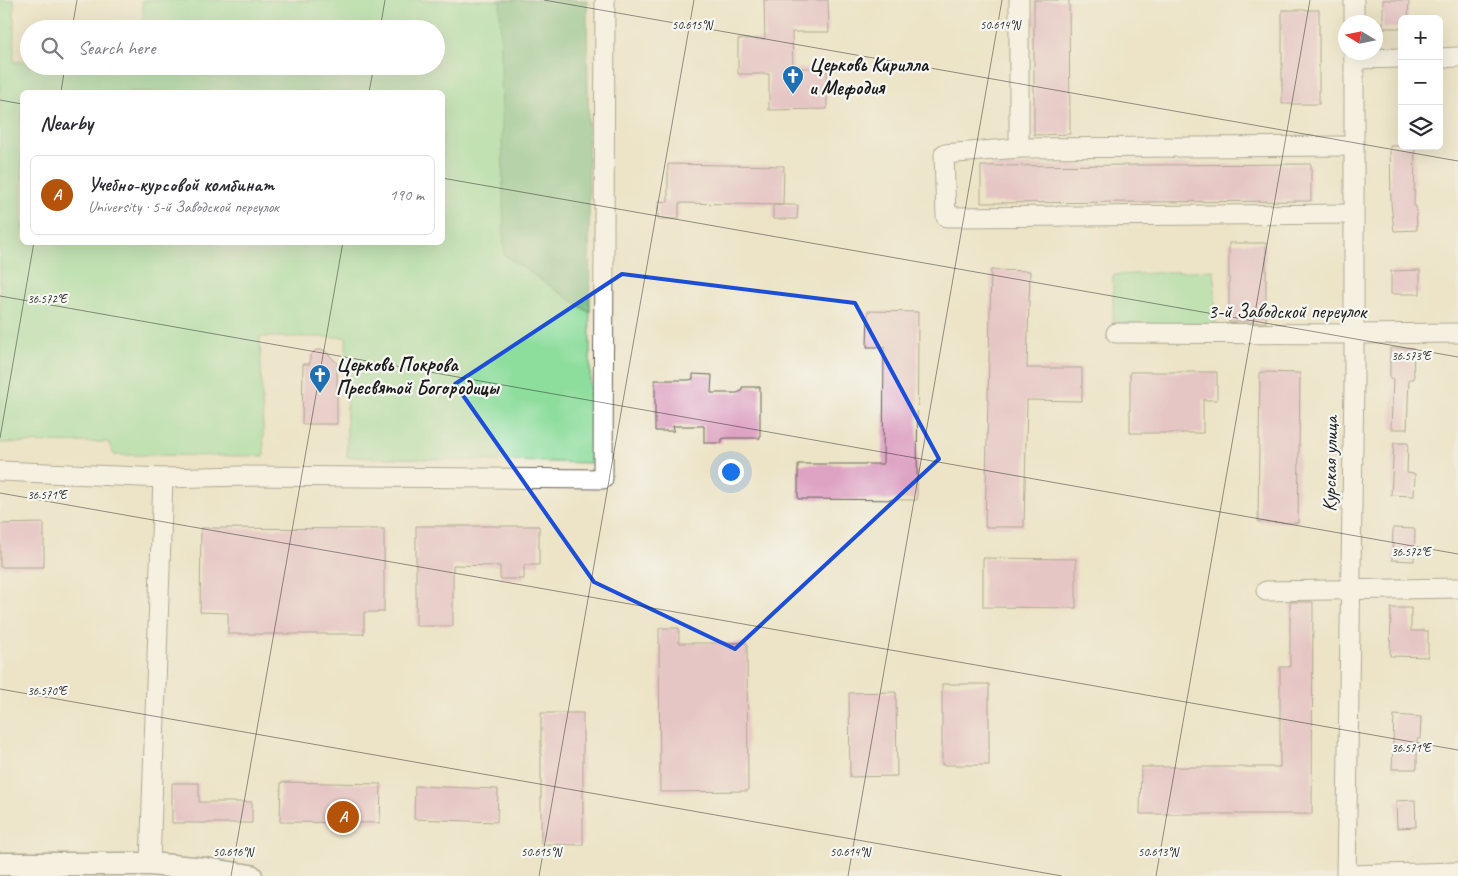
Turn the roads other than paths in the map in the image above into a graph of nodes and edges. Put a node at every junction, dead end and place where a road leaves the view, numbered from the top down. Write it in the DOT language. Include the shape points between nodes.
graph roads {
  1 [pos="605,0"];
  2 [pos="1019,0"];
  3 [pos="1354,0"];
  4 [pos="1354,15"];
  5 [pos="1383,57"];
  6 [pos="1398,58"];
  7 [pos="1443,58"];
  8 [pos="1458,58"];
  9 [pos="1354,60"];
  10 [pos="1354,146"];
  11 [pos="1019,148"];
  12 [pos="1354,214"];
  13 [pos="1116,333"];
  14 [pos="1458,333"];
  15 [pos="1354,334"];
  16 [pos="0,471"];
  17 [pos="163,478"];
  18 [pos="1350,588"];
  19 [pos="1458,588"];
  20 [pos="1266,591"];
  21 [pos="0,864"];
  22 [pos="150,864"];
  23 [pos="1458,872"];
  24 [pos="1346,875"];
  25 [pos="251,876"];
  1 -- 17 [label="street" via="603,479"];
  2 -- 11 [label="street"];
  3 -- 4 [label="street"];
  5 -- 6 [label="street"];
  7 -- 8 [label="street"];
  9 -- 10 [label="street, Курская улица"];
  10 -- 11 [label="street"];
  10 -- 12 [label="street, Курская улица"];
  11 -- 12 [label="street" via="944,154 946,217"];
  12 -- 15 [label="street, Курская улица"];
  13 -- 15 [label="street, 3-й Заводской переулок"];
  14 -- 15 [label="street, 3-й Заводской переулок"];
  15 -- 18 [label="street, Курская улица"];
  16 -- 17 [label="street"];
  17 -- 22 [label="street"];
  18 -- 19 [label="street"];
  18 -- 20 [label="street"];
  18 -- 24 [label="street, Курская улица"];
  21 -- 22 [label="street"];
  22 -- 25 [label="street"];
  23 -- 24 [label="street"];
}
